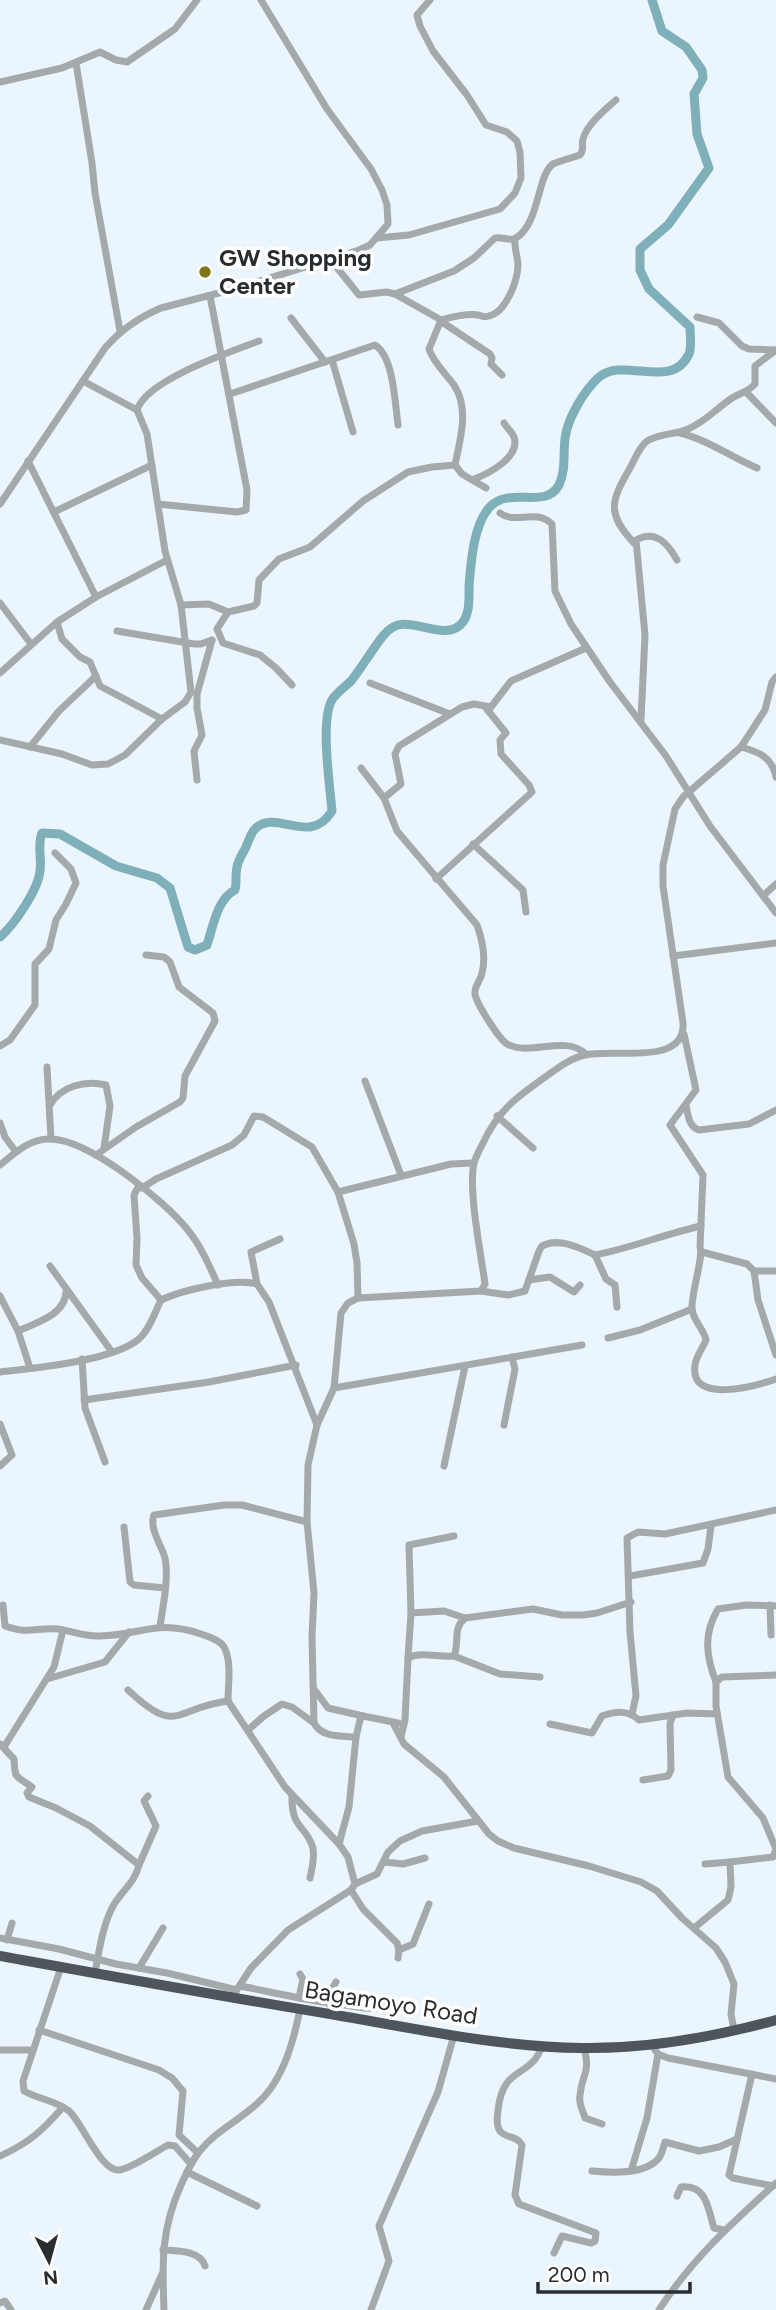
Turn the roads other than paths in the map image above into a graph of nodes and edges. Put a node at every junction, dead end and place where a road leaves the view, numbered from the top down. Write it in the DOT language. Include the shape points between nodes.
graph roads {
  1 [pos="197,0"];
  2 [pos="261,0"];
  3 [pos="430,0"];
  4 [pos="76,63"];
  5 [pos="0,82"];
  6 [pos="616,100"];
  7 [pos="377,238"];
  8 [pos="515,239"];
  9 [pos="330,259"];
  10 [pos="395,294"];
  11 [pos="210,296"];
  12 [pos="698,317"];
  13 [pos="291,318"];
  14 [pos="441,321"];
  15 [pos="120,331"];
  16 [pos="259,341"];
  17 [pos="222,355"];
  18 [pos="329,361"];
  19 [pos="502,375"];
  20 [pos="83,381"];
  21 [pos="746,392"];
  22 [pos="230,394"];
  23 [pos="136,407"];
  24 [pos="503,423"];
  25 [pos="776,423"];
  26 [pos="398,425"];
  27 [pos="353,432"];
  28 [pos="676,432"];
  29 [pos="28,461"];
  30 [pos="152,465"];
  31 [pos="455,465"];
  32 [pos="757,468"];
  33 [pos="474,479"];
  34 [pos="486,488"];
  35 [pos="158,503"];
  36 [pos="0,504"];
  37 [pos="54,512"];
  38 [pos="500,513"];
  39 [pos="634,542"];
  40 [pos="167,560"];
  41 [pos="677,560"];
  42 [pos="96,597"];
  43 [pos="0,604"];
  44 [pos="181,605"];
  45 [pos="228,612"];
  46 [pos="57,622"];
  47 [pos="117,631"];
  48 [pos="215,637"];
  49 [pos="186,642"];
  50 [pos="223,643"];
  51 [pos="31,644"];
  52 [pos="586,648"];
  53 [pos="210,651"];
  54 [pos="0,673"];
  55 [pos="96,676"];
  56 [pos="776,677"];
  57 [pos="370,683"];
  58 [pos="292,685"];
  59 [pos="486,708"];
  60 [pos="450,714"];
  61 [pos="162,719"];
  62 [pos="641,721"];
  63 [pos="0,740"];
  64 [pos="30,747"];
  65 [pos="741,747"];
  66 [pos="361,768"];
  67 [pos="776,776"];
  68 [pos="197,780"];
  69 [pos="689,792"];
  70 [pos="384,797"];
  71 [pos="473,844"];
  72 [pos="55,853"];
  73 [pos="436,879"];
  74 [pos="776,884"];
  75 [pos="764,895"];
  76 [pos="526,912"];
  77 [pos="776,913"];
  78 [pos="776,943"];
  79 [pos="146,955"];
  80 [pos="673,956"];
  81 [pos="684,1034"];
  82 [pos="0,1046"];
  83 [pos="586,1054"];
  84 [pos="47,1067"];
  85 [pos="365,1081"];
  86 [pos="50,1105"];
  87 [pos="687,1105"];
  88 [pos="776,1110"];
  89 [pos="497,1116"];
  90 [pos="0,1123"];
  91 [pos="51,1139"];
  92 [pos="104,1148"];
  93 [pos="533,1149"];
  94 [pos="16,1152"];
  95 [pos="96,1155"];
  96 [pos="474,1163"];
  97 [pos="0,1165"];
  98 [pos="401,1175"];
  99 [pos="141,1186"];
  100 [pos="338,1192"];
  101 [pos="701,1226"];
  102 [pos="280,1239"];
  103 [pos="702,1252"];
  104 [pos="595,1255"];
  105 [pos="50,1266"];
  106 [pos="754,1271"];
  107 [pos="776,1271"];
  108 [pos="529,1280"];
  109 [pos="257,1284"];
  110 [pos="218,1285"];
  111 [pos="580,1285"];
  112 [pos="66,1291"];
  113 [pos="481,1292"];
  114 [pos="0,1296"];
  115 [pos="358,1298"];
  116 [pos="161,1300"];
  117 [pos="617,1307"];
  118 [pos="692,1309"];
  119 [pos="18,1331"];
  120 [pos="608,1338"];
  121 [pos="582,1345"];
  122 [pos="111,1352"];
  123 [pos="776,1355"];
  124 [pos="512,1357"];
  125 [pos="82,1359"];
  126 [pos="296,1365"];
  127 [pos="464,1366"];
  128 [pos="30,1368"];
  129 [pos="0,1372"];
  130 [pos="776,1379"];
  131 [pos="334,1388"];
  132 [pos="84,1400"];
  133 [pos="0,1423"];
  134 [pos="317,1425"];
  135 [pos="504,1425"];
  136 [pos="105,1462"];
  137 [pos="0,1466"];
  138 [pos="444,1466"];
  139 [pos="776,1510"];
  140 [pos="307,1522"];
  141 [pos="711,1525"];
  142 [pos="124,1527"];
  143 [pos="454,1536"];
  144 [pos="630,1576"];
  145 [pos="165,1588"];
  146 [pos="631,1602"];
  147 [pos="3,1605"];
  148 [pos="773,1605"];
  149 [pos="411,1613"];
  150 [pos="465,1618"];
  151 [pos="160,1626"];
  152 [pos="63,1630"];
  153 [pos="129,1631"];
  154 [pos="771,1635"];
  155 [pos="454,1656"];
  156 [pos="408,1658"];
  157 [pos="776,1675"];
  158 [pos="540,1677"];
  159 [pos="47,1679"];
  160 [pos="716,1682"];
  161 [pos="314,1688"];
  162 [pos="128,1690"];
  163 [pos="228,1701"];
  164 [pos="717,1710"];
  165 [pos="632,1714"];
  166 [pos="363,1716"];
  167 [pos="671,1719"];
  168 [pos="405,1720"];
  169 [pos="314,1723"];
  170 [pos="393,1723"];
  171 [pos="550,1724"];
  172 [pos="248,1731"];
  173 [pos="356,1737"];
  174 [pos="401,1738"];
  175 [pos="2,1746"];
  176 [pos="643,1780"];
  177 [pos="292,1795"];
  178 [pos="148,1796"];
  179 [pos="478,1821"];
  180 [pos="339,1844"];
  181 [pos="776,1856"];
  182 [pos="425,1858"];
  183 [pos="384,1862"];
  184 [pos="730,1863"];
  185 [pos="705,1864"];
  186 [pos="139,1865"];
  187 [pos="310,1878"];
  188 [pos="353,1887"];
  189 [pos="429,1904"];
  190 [pos="12,1923"];
  191 [pos="163,1928"];
  192 [pos="694,1928"];
  193 [pos="4,1939"];
  194 [pos="0,1956"];
  195 [pos="98,1959"];
  196 [pos="61,1967"];
  197 [pos="139,1968"];
  198 [pos="95,1973"];
  199 [pos="300,1974"];
  200 [pos="336,1982"];
  201 [pos="236,1991"];
  202 [pos="299,2004"];
  203 [pos="329,2004"];
  204 [pos="391,2005"];
  205 [pos="776,2020"];
  206 [pos="39,2030"];
  207 [pos="734,2030"];
  208 [pos="454,2035"];
  209 [pos="542,2046"];
  210 [pos="584,2048"];
  211 [pos="655,2049"];
  212 [pos="0,2050"];
  213 [pos="33,2050"];
  214 [pos="752,2074"];
  215 [pos="776,2079"];
  216 [pos="63,2107"];
  217 [pos="602,2124"];
  218 [pos="737,2139"];
  219 [pos="198,2153"];
  220 [pos="0,2156"];
  221 [pos="189,2168"];
  222 [pos="592,2171"];
  223 [pos="631,2171"];
  224 [pos="774,2185"];
  225 [pos="677,2196"];
  226 [pos="257,2206"];
  227 [pos="725,2230"];
  228 [pos="163,2250"];
  229 [pos="554,2253"];
  230 [pos="205,2266"];
  231 [pos="162,2274"];
  232 [pos="0,2302"];
  233 [pos="11,2310"];
  234 [pos="146,2310"];
  235 [pos="164,2310"];
  236 [pos="370,2310"];
  237 [pos="659,2310"];
  1 -- 4 [label="street" via="175,29 127,62 100,52"];
  2 -- 7 [label="street" via="382,190 388,223"];
  3 -- 7 [label="street" via="417,15 428,43 486,125 517,141 521,178 500,209 409,235"];
  4 -- 5 [label="street"];
  4 -- 15 [label="street"];
  6 -- 8 [label="street" via="583,139 583,152 555,163 545,173 530,221"];
  7 -- 9 [label="street" via="370,245"];
  8 -- 10 [label="street" via="495,237 454,271"];
  8 -- 14 [label="street" via="515,281 501,307 486,317 476,314"];
  9 -- 10 [label="street" via="359,295"];
  9 -- 11 [label="street"];
  10 -- 14 [label="street"];
  11 -- 15 [label="street" via="161,308"];
  11 -- 17 [label="street"];
  12 -- 21 [label="street" via="719,323 742,346 776,350 755,366 755,384"];
  13 -- 18 [label="street"];
  14 -- 19 [label="street" via="490,354 491,364"];
  14 -- 31 [label="street" via="429,349 462,405 463,430"];
  15 -- 20 [label="street"];
  16 -- 17 [label="street"];
  17 -- 22 [label="street"];
  17 -- 23 [label="street" via="180,374"];
  18 -- 22 [label="street"];
  18 -- 26 [label="street" via="369,345 378,346 386,358"];
  18 -- 27 [label="street"];
  20 -- 23 [label="street"];
  20 -- 29 [label="street"];
  21 -- 25 [label="street"];
  21 -- 28 [label="street" via="692,427"];
  22 -- 35 [label="street" via="247,491 246,510"];
  23 -- 30 [label="street" via="147,433"];
  24 -- 33 [label="street" via="514,437 514,447 501,465"];
  28 -- 32 [label="street" via="704,440"];
  28 -- 39 [label="street" via="642,445 616,492 614,514"];
  29 -- 36 [label="street"];
  29 -- 37 [label="street"];
  30 -- 35 [label="street"];
  30 -- 37 [label="street"];
  31 -- 33 [label="street"];
  31 -- 45 [label="street" via="415,469 399,477 323,538 271,565 259,580 254,606"];
  33 -- 34 [label="street"];
  35 -- 40 [label="street"];
  37 -- 42 [label="street"];
  38 -- 52 [label="street" via="509,519 542,517 552,524 557,599"];
  39 -- 41 [label="street" via="642,536 661,538"];
  39 -- 62 [label="street" via="645,635"];
  40 -- 42 [label="street"];
  40 -- 44 [label="street"];
  42 -- 46 [label="street"];
  43 -- 51 [label="street"];
  44 -- 45 [label="street" via="209,604"];
  44 -- 49 [label="street"];
  45 -- 48 [label="street"];
  46 -- 51 [label="street"];
  46 -- 55 [label="street" via="62,639 90,663"];
  47 -- 49 [label="street"];
  48 -- 49 [label="street" via="201,644"];
  48 -- 50 [label="street"];
  48 -- 53 [label="street"];
  49 -- 61 [label="street" via="189,697"];
  50 -- 53 [label="street"];
  50 -- 58 [label="street" via="260,654"];
  51 -- 54 [label="street"];
  52 -- 59 [label="street" via="512,681"];
  52 -- 62 [label="street"];
  53 -- 68 [label="street" via="197,694 202,735 194,751"];
  55 -- 61 [label="street" via="107,691"];
  55 -- 64 [label="street" via="59,710"];
  56 -- 65 [label="street" via="765,710"];
  57 -- 60 [label="street"];
  59 -- 60 [label="street" via="474,704"];
  59 -- 71 [label="street" via="506,733 500,740 501,754 532,792"];
  60 -- 70 [label="street" via="396,750 400,787"];
  61 -- 64 [label="street" via="125,755 108,764 92,765"];
  62 -- 69 [label="street"];
  63 -- 64 [label="street"];
  65 -- 67 [label="street" via="767,758"];
  65 -- 69 [label="street"];
  66 -- 70 [label="street"];
  69 -- 75 [label="street"];
  69 -- 80 [label="street" via="672,818 663,864"];
  70 -- 73 [label="street" via="397,831"];
  71 -- 73 [label="street"];
  71 -- 76 [label="street" via="523,890"];
  72 -- 82 [label="street" via="71,869 76,883 56,920 48,949 35,964 35,1005 10,1040"];
  73 -- 83 [label="street" via="480,934 484,961 475,996 499,1038 516,1047 571,1046"];
  74 -- 75 [label="street"];
  75 -- 77 [label="street"];
  78 -- 80 [label="street"];
  79 -- 92 [label="street" via="170,962 179,987 213,1013 215,1021 185,1076 180,1102"];
  80 -- 81 [label="street"];
  81 -- 83 [label="street" via="674,1046 656,1052"];
  81 -- 87 [label="street" via="696,1090"];
  83 -- 89 [label="street" via="523,1092"];
  84 -- 86 [label="street"];
  85 -- 98 [label="street"];
  86 -- 91 [label="street"];
  86 -- 92 [label="street" via="65,1088 106,1085 110,1106"];
  87 -- 88 [label="street" via="690,1121 699,1130 748,1124"];
  87 -- 101 [label="street" via="670,1125 703,1175"];
  89 -- 93 [label="street"];
  89 -- 96 [label="street"];
  90 -- 94 [label="street"];
  91 -- 94 [label="street"];
  91 -- 95 [label="street"];
  92 -- 95 [label="street"];
  94 -- 97 [label="street"];
  95 -- 99 [label="street"];
  96 -- 98 [label="street"];
  96 -- 113 [label="street" via="485,1284"];
  98 -- 100 [label="street"];
  99 -- 100 [label="street" via="232,1145 258,1116 312,1147"];
  99 -- 110 [label="street" via="189,1231"];
  99 -- 116 [label="street" via="134,1195 136,1265"];
  100 -- 115 [label="street" via="355,1253"];
  101 -- 103 [label="street"];
  101 -- 104 [label="street"];
  102 -- 109 [label="street" via="251,1252"];
  103 -- 106 [label="street" via="747,1264"];
  103 -- 118 [label="street"];
  104 -- 108 [label="street" via="546,1243"];
  104 -- 117 [label="street" via="606,1279 615,1285"];
  105 -- 112 [label="street"];
  106 -- 107 [label="street"];
  106 -- 123 [label="street"];
  108 -- 111 [label="street" via="550,1277 574,1292"];
  108 -- 113 [label="street" via="521,1293"];
  109 -- 110 [label="street"];
  109 -- 126 [label="street"];
  110 -- 116 [label="street"];
  112 -- 119 [label="street" via="59,1310"];
  112 -- 122 [label="street"];
  113 -- 115 [label="street"];
  114 -- 119 [label="street"];
  115 -- 131 [label="street" via="341,1313"];
  116 -- 122 [label="street" via="141,1338"];
  118 -- 120 [label="street"];
  118 -- 130 [label="street" via="706,1337 694,1367 701,1386 715,1390"];
  119 -- 128 [label="street"];
  121 -- 124 [label="street"];
  122 -- 125 [label="street"];
  124 -- 127 [label="street"];
  124 -- 135 [label="street" via="515,1369"];
  125 -- 128 [label="street"];
  125 -- 132 [label="street"];
  126 -- 132 [label="street"];
  126 -- 134 [label="street"];
  127 -- 131 [label="street"];
  127 -- 138 [label="street"];
  128 -- 129 [label="street"];
  131 -- 134 [label="street"];
  132 -- 136 [label="street"];
  133 -- 137 [label="street" via="12,1455"];
  134 -- 140 [label="street" via="308,1465"];
  139 -- 141 [label="street"];
  140 -- 145 [label="street" via="234,1504 155,1515"];
  140 -- 161 [label="street" via="313,1566"];
  141 -- 144 [label="street" via="703,1563"];
  141 -- 144 [label="street" via="665,1534 632,1533 627,1538"];
  142 -- 145 [label="street" via="130,1582"];
  143 -- 149 [label="street" via="409,1545"];
  144 -- 146 [label="street"];
  145 -- 151 [label="street"];
  146 -- 150 [label="street" via="583,1615 533,1609"];
  146 -- 165 [label="street" via="636,1696"];
  147 -- 152 [label="street" via="5,1626 28,1632"];
  148 -- 154 [label="street"];
  148 -- 160 [label="street" via="727,1606 716,1612 706,1638"];
  149 -- 150 [label="street" via="444,1611"];
  149 -- 156 [label="street"];
  150 -- 155 [label="street" via="457,1627"];
  151 -- 153 [label="street"];
  151 -- 163 [label="street" via="193,1631 221,1643 227,1656"];
  152 -- 153 [label="street" via="101,1636"];
  152 -- 159 [label="street"];
  153 -- 159 [label="street" via="105,1662"];
  155 -- 156 [label="street"];
  155 -- 158 [label="street" via="500,1674"];
  156 -- 168 [label="street"];
  157 -- 160 [label="street" via="722,1677"];
  159 -- 175 [label="street"];
  160 -- 164 [label="street"];
  161 -- 166 [label="street" via="328,1708"];
  161 -- 169 [label="street"];
  162 -- 163 [label="street" via="151,1712 167,1718"];
  163 -- 172 [label="street"];
  164 -- 167 [label="street"];
  164 -- 181 [label="street" via="728,1777 763,1818"];
  165 -- 167 [label="street" via="639,1720"];
  165 -- 171 [label="street" via="605,1715 592,1733"];
  166 -- 170 [label="street"];
  166 -- 173 [label="street"];
  167 -- 176 [label="street" via="671,1770 668,1776"];
  168 -- 170 [label="street"];
  168 -- 174 [label="street"];
  169 -- 172 [label="street" via="282,1704"];
  169 -- 173 [label="street" via="324,1733"];
  170 -- 174 [label="street"];
  172 -- 177 [label="street"];
  173 -- 180 [label="street" via="349,1807"];
  174 -- 179 [label="street" via="444,1777"];
  175 -- 186 [label="street" via="15,1761 15,1775 32,1787 29,1797 90,1826"];
  177 -- 180 [label="street"];
  177 -- 187 [label="street" via="294,1820 313,1847"];
  178 -- 186 [label="street" via="145,1805 156,1826"];
  179 -- 183 [label="street" via="422,1831 394,1844"];
  179 -- 192 [label="street" via="498,1842 651,1886"];
  180 -- 188 [label="street" via="353,1871"];
  181 -- 184 [label="street"];
  182 -- 183 [label="street" via="404,1864"];
  183 -- 188 [label="street" via="377,1874"];
  184 -- 185 [label="street"];
  184 -- 192 [label="street" via="728,1900"];
  186 -- 195 [label="street" via="111,1909"];
  188 -- 189 [label="street" via="363,1909 397,1943 399,1954 413,1944"];
  188 -- 201 [label="street" via="288,1930 251,1968"];
  190 -- 193 [label="street"];
  191 -- 197 [label="street"];
  192 -- 207 [label="street" via="716,1948 731,1974"];
  193 -- 195 [label="street"];
  194 -- 196 [label="highway, Bagamoyo Road"];
  195 -- 197 [label="street"];
  195 -- 198 [label="street"];
  196 -- 198 [label="highway, Bagamoyo Road"];
  196 -- 206 [label="street"];
  197 -- 201 [label="street"];
  198 -- 201 [label="highway, Bagamoyo Road"];
  199 -- 202 [label="street"];
  200 -- 203 [label="street"];
  201 -- 202 [label="highway, Bagamoyo Road"];
  202 -- 203 [label="street"];
  202 -- 208 [label="highway, Bagamoyo Road"];
  202 -- 219 [label="street" via="294,2039 264,2097 222,2128"];
  203 -- 204 [label="street" via="371,2010"];
  205 -- 207 [label="highway, Bagamoyo Road"];
  206 -- 213 [label="street"];
  206 -- 219 [label="street" via="172,2078 183,2091 179,2135"];
  207 -- 211 [label="highway, Bagamoyo Road"];
  208 -- 209 [label="highway, Bagamoyo Road"];
  208 -- 236 [label="street" via="438,2092 379,2226 388,2261"];
  209 -- 210 [label="highway, Bagamoyo Road"];
  209 -- 229 [label="street" via="538,2059 506,2082 497,2120 498,2129 522,2145 515,2195 519,2204 596,2233 591,2243 562,2236"];
  210 -- 211 [label="highway, Bagamoyo Road"];
  210 -- 217 [label="street" via="588,2068 579,2101 585,2118"];
  211 -- 214 [label="street" via="668,2058"];
  211 -- 223 [label="street" via="647,2118"];
  212 -- 213 [label="street"];
  213 -- 216 [label="street" via="23,2089"];
  214 -- 215 [label="street"];
  214 -- 218 [label="street"];
  216 -- 220 [label="street" via="38,2136"];
  216 -- 221 [label="street" via="110,2168 126,2168 169,2145 175,2146"];
  218 -- 223 [label="street" via="696,2151 665,2142 655,2162"];
  218 -- 224 [label="street" via="731,2177"];
  219 -- 221 [label="street"];
  221 -- 226 [label="street"];
  221 -- 228 [label="street" via="170,2208"];
  222 -- 223 [label="street"];
  224 -- 227 [label="street"];
  225 -- 227 [label="street" via="681,2187 700,2191 714,2228"];
  227 -- 237 [label="street"];
  228 -- 230 [label="street" via="200,2256"];
  228 -- 231 [label="street"];
  231 -- 234 [label="street"];
  231 -- 235 [label="street"];
  232 -- 233 [label="street" via="5,2301"];
}
